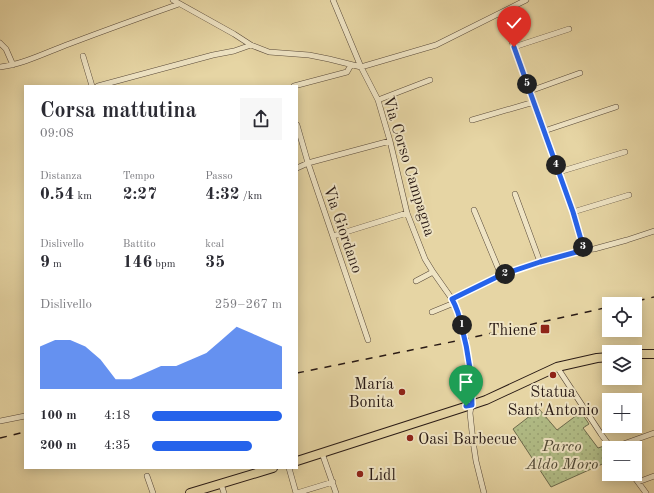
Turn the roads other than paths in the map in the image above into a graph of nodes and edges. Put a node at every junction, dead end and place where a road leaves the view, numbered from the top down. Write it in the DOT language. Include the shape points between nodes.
graph roads {
  1 [pos="173,0"];
  2 [pos="333,0"];
  3 [pos="526,0"];
  4 [pos="179,4"];
  5 [pos="501,13"];
  6 [pos="569,29"];
  7 [pos="0,43"];
  8 [pos="251,45"];
  9 [pos="514,47"];
  10 [pos="83,56"];
  11 [pos="13,65"];
  12 [pos="351,65"];
  13 [pos="0,67"];
  14 [pos="361,68"];
  15 [pos="580,73"];
  16 [pos="430,80"];
  17 [pos="110,84"];
  18 [pos="92,85"];
  19 [pos="298,85"];
  20 [pos="530,91"];
  21 [pos="378,100"];
  22 [pos="534,102"];
  23 [pos="616,107"];
  24 [pos="472,120"];
  25 [pos="298,128"];
  26 [pos="544,131"];
  27 [pos="390,141"];
  28 [pos="625,152"];
  29 [pos="308,163"];
  30 [pos="298,168"];
  31 [pos="559,172"];
  32 [pos="515,194"];
  33 [pos="630,195"];
  34 [pos="474,210"];
  35 [pos="573,212"];
  36 [pos="407,214"];
  37 [pos="654,231"];
  38 [pos="333,236"];
  39 [pos="584,250"];
  40 [pos="540,262"];
  41 [pos="433,272"];
  42 [pos="501,275"];
  43 [pos="416,281"];
  44 [pos="453,301"];
  45 [pos="432,312"];
  46 [pos="368,340"];
  47 [pos="642,354"];
  48 [pos="654,354"];
  49 [pos="602,358"];
  50 [pos="557,367"];
  51 [pos="472,405"];
  52 [pos="24,416"];
  53 [pos="0,421"];
  54 [pos="654,433"];
  55 [pos="606,441"];
  56 [pos="632,441"];
  57 [pos="322,453"];
  58 [pos="298,461"];
  59 [pos="270,469"];
  60 [pos="289,469"];
  61 [pos="148,476"];
  62 [pos="654,476"];
  63 [pos="333,482"];
  64 [pos="638,482"];
  65 [pos="221,484"];
  66 [pos="153,493"];
  67 [pos="190,493"];
  68 [pos="224,493"];
  69 [pos="296,493"];
  70 [pos="336,493"];
  71 [pos="484,493"];
  72 [pos="646,493"];
  1 -- 4 [label="street"];
  2 -- 14 [label="street, Via Corso Campagna"];
  3 -- 5 [label="street"];
  4 -- 8 [label="street"];
  4 -- 11 [label="street"];
  5 -- 9 [label="street"];
  5 -- 14 [label="street" via="436,45"];
  6 -- 9 [label="street"];
  7 -- 11 [label="street"];
  8 -- 12 [label="street" via="269,52 309,55"];
  8 -- 17 [label="street"];
  9 -- 20 [label="street"];
  10 -- 18 [label="street"];
  11 -- 13 [label="street"];
  12 -- 14 [label="street"];
  12 -- 19 [label="street" via="347,72"];
  14 -- 21 [label="street, Via Corso Campagna"];
  15 -- 20 [label="street"];
  16 -- 21 [label="street"];
  20 -- 22 [label="street"];
  21 -- 27 [label="street, Via Corso Campagna"];
  22 -- 24 [label="street"];
  22 -- 26 [label="street"];
  23 -- 26 [label="street"];
  25 -- 29 [label="street, Via Giordano"];
  26 -- 31 [label="street"];
  27 -- 29 [label="street"];
  27 -- 36 [label="street, Via Corso Campagna"];
  28 -- 31 [label="street"];
  29 -- 30 [label="street"];
  29 -- 38 [label="street, Via Giordano"];
  31 -- 35 [label="street"];
  32 -- 40 [label="street"];
  33 -- 35 [label="street"];
  34 -- 42 [label="street"];
  35 -- 39 [label="street"];
  36 -- 38 [label="street"];
  36 -- 41 [label="street, Via Corso Campagna"];
  37 -- 39 [label="street"];
  38 -- 46 [label="street, Via Giordano"];
  39 -- 40 [label="street"];
  40 -- 42 [label="street"];
  41 -- 43 [label="street"];
  41 -- 44 [label="street, Via Corso Campagna"];
  42 -- 44 [label="street"];
  44 -- 45 [label="street"];
  44 -- 51 [label="street, Via Corso Campagna" via="466,342"];
  47 -- 48 [label="main road"];
  49 -- 50 [label="main road"];
  50 -- 51 [label="main road"];
  50 -- 55 [label="street"];
  51 -- 57 [label="main road"];
  51 -- 71 [label="street, Via Corso Campagna" via="470,412 473,441"];
  52 -- 53 [label="street"];
  54 -- 56 [label="street"];
  57 -- 58 [label="main road"];
  57 -- 63 [label="street"];
  59 -- 65 [label="main road"];
  60 -- 69 [label="street"];
  61 -- 66 [label="street"];
  62 -- 64 [label="street"];
  63 -- 69 [label="street"];
  63 -- 70 [label="street"];
  64 -- 72 [label="street"];
  65 -- 67 [label="main road"];
  65 -- 68 [label="street"];
}
